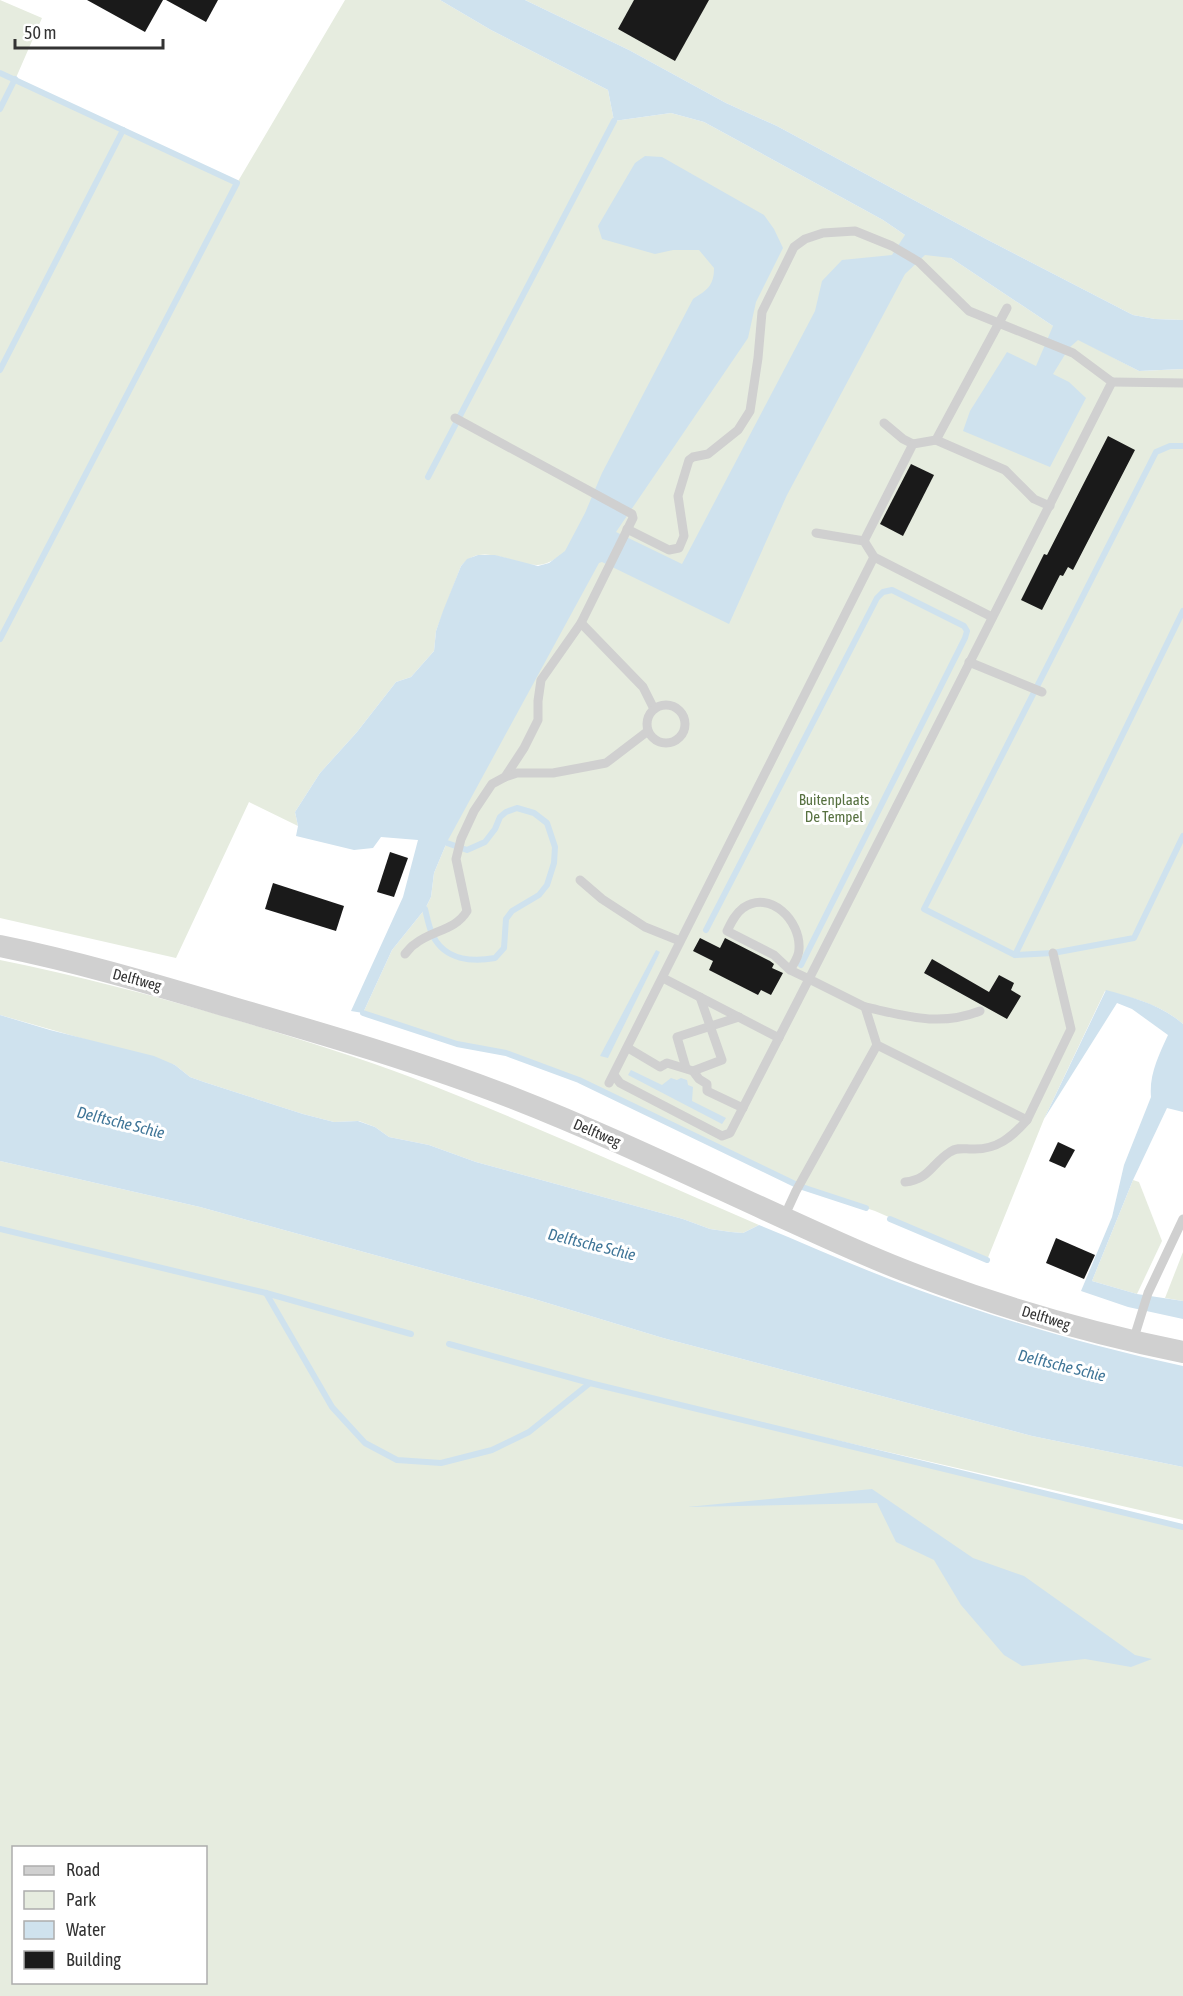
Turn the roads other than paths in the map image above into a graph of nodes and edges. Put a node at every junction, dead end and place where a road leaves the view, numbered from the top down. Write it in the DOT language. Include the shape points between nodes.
graph roads {
  1 [pos="1007,308"];
  2 [pos="999,323"];
  3 [pos="1112,382"];
  4 [pos="1183,383"];
  5 [pos="455,418"];
  6 [pos="884,423"];
  7 [pos="936,440"];
  8 [pos="913,444"];
  9 [pos="1050,506"];
  10 [pos="625,532"];
  11 [pos="816,533"];
  12 [pos="864,541"];
  13 [pos="874,557"];
  14 [pos="992,617"];
  15 [pos="581,623"];
  16 [pos="969,662"];
  17 [pos="1042,692"];
  18 [pos="654,709"];
  19 [pos="648,731"];
  20 [pos="505,777"];
  21 [pos="580,880"];
  22 [pos="680,940"];
  23 [pos="0,946"];
  24 [pos="1053,953"];
  25 [pos="405,954"];
  26 [pos="790,970"];
  27 [pos="663,978"];
  28 [pos="809,979"];
  29 [pos="700,997"];
  30 [pos="865,1007"];
  31 [pos="980,1011"];
  32 [pos="739,1017"];
  33 [pos="711,1026"];
  34 [pos="779,1038"];
  35 [pos="877,1045"];
  36 [pos="628,1048"];
  37 [pos="689,1070"];
  38 [pos="743,1108"];
  39 [pos="1028,1120"];
  40 [pos="905,1182"];
  41 [pos="784,1218"];
  42 [pos="1183,1219"];
  43 [pos="1136,1331"];
  44 [pos="1183,1352"];
  1 -- 2 [label="lane"];
  2 -- 3 [label="lane" via="1073,353"];
  2 -- 7 [label="lane"];
  2 -- 10 [label="lane" via="969,310 919,262 892,246 855,231 823,233 805,239 794,247 762,312 750,411 738,430 708,454 689,460 678,496 684,536 679,548 669,550"];
  3 -- 4 [label="lane"];
  3 -- 9 [label="lane"];
  5 -- 10 [label="lane" via="632,514"];
  6 -- 8 [label="lane"];
  7 -- 8 [label="lane"];
  7 -- 9 [label="lane" via="1005,470 1034,499"];
  8 -- 12 [label="lane"];
  9 -- 14 [label="lane"];
  10 -- 15 [label="lane"];
  11 -- 12 [label="lane"];
  12 -- 13 [label="lane"];
  13 -- 14 [label="lane"];
  13 -- 22 [label="lane"];
  14 -- 16 [label="lane"];
  15 -- 18 [label="lane" via="643,687"];
  15 -- 20 [label="lane" via="541,680 538,720"];
  16 -- 17 [label="lane"];
  16 -- 28 [label="lane"];
  18 -- 19 [label="lane" via="646,723"];
  18 -- 19 [label="lane" via="664,706 681,711 684,731 677,741 667,742 659,741"];
  19 -- 20 [label="lane" via="606,763"];
  20 -- 25 [label="lane" via="492,784 461,839 456,859 467,911 455,924 415,943"];
  21 -- 22 [label="lane" via="645,927"];
  22 -- 27 [label="lane"];
  23 -- 41 [label="street, Delftweg" via="172,990 441,1071 623,1144"];
  24 -- 39 [label="lane" via="1071,1029"];
  26 -- 26 [label="lane" via="774,955 727,931 743,908 763,902 788,916 800,946"];
  26 -- 28 [label="lane"];
  27 -- 29 [label="lane"];
  27 -- 36 [label="lane"];
  28 -- 30 [label="lane"];
  28 -- 34 [label="lane"];
  29 -- 32 [label="lane"];
  29 -- 33 [label="lane"];
  30 -- 31 [label="lane" via="941,1020"];
  30 -- 35 [label="lane"];
  32 -- 33 [label="lane"];
  32 -- 34 [label="lane"];
  33 -- 37 [label="lane" via="722,1060"];
  33 -- 37 [label="lane" via="677,1037"];
  34 -- 38 [label="lane"];
  35 -- 39 [label="lane"];
  35 -- 41 [label="lane"];
  36 -- 37 [label="lane" via="660,1067 667,1063"];
  36 -- 38 [label="lane" via="611,1079 722,1136 730,1133"];
  37 -- 38 [label="lane" via="707,1084 707,1091"];
  39 -- 40 [label="lane" via="998,1145 952,1150 923,1177"];
  41 -- 43 [label="street, Delftweg" via="945,1286 1030,1314 1091,1332"];
  42 -- 43 [label="lane" via="1148,1293"];
  43 -- 44 [label="street, Delftweg"];
}
